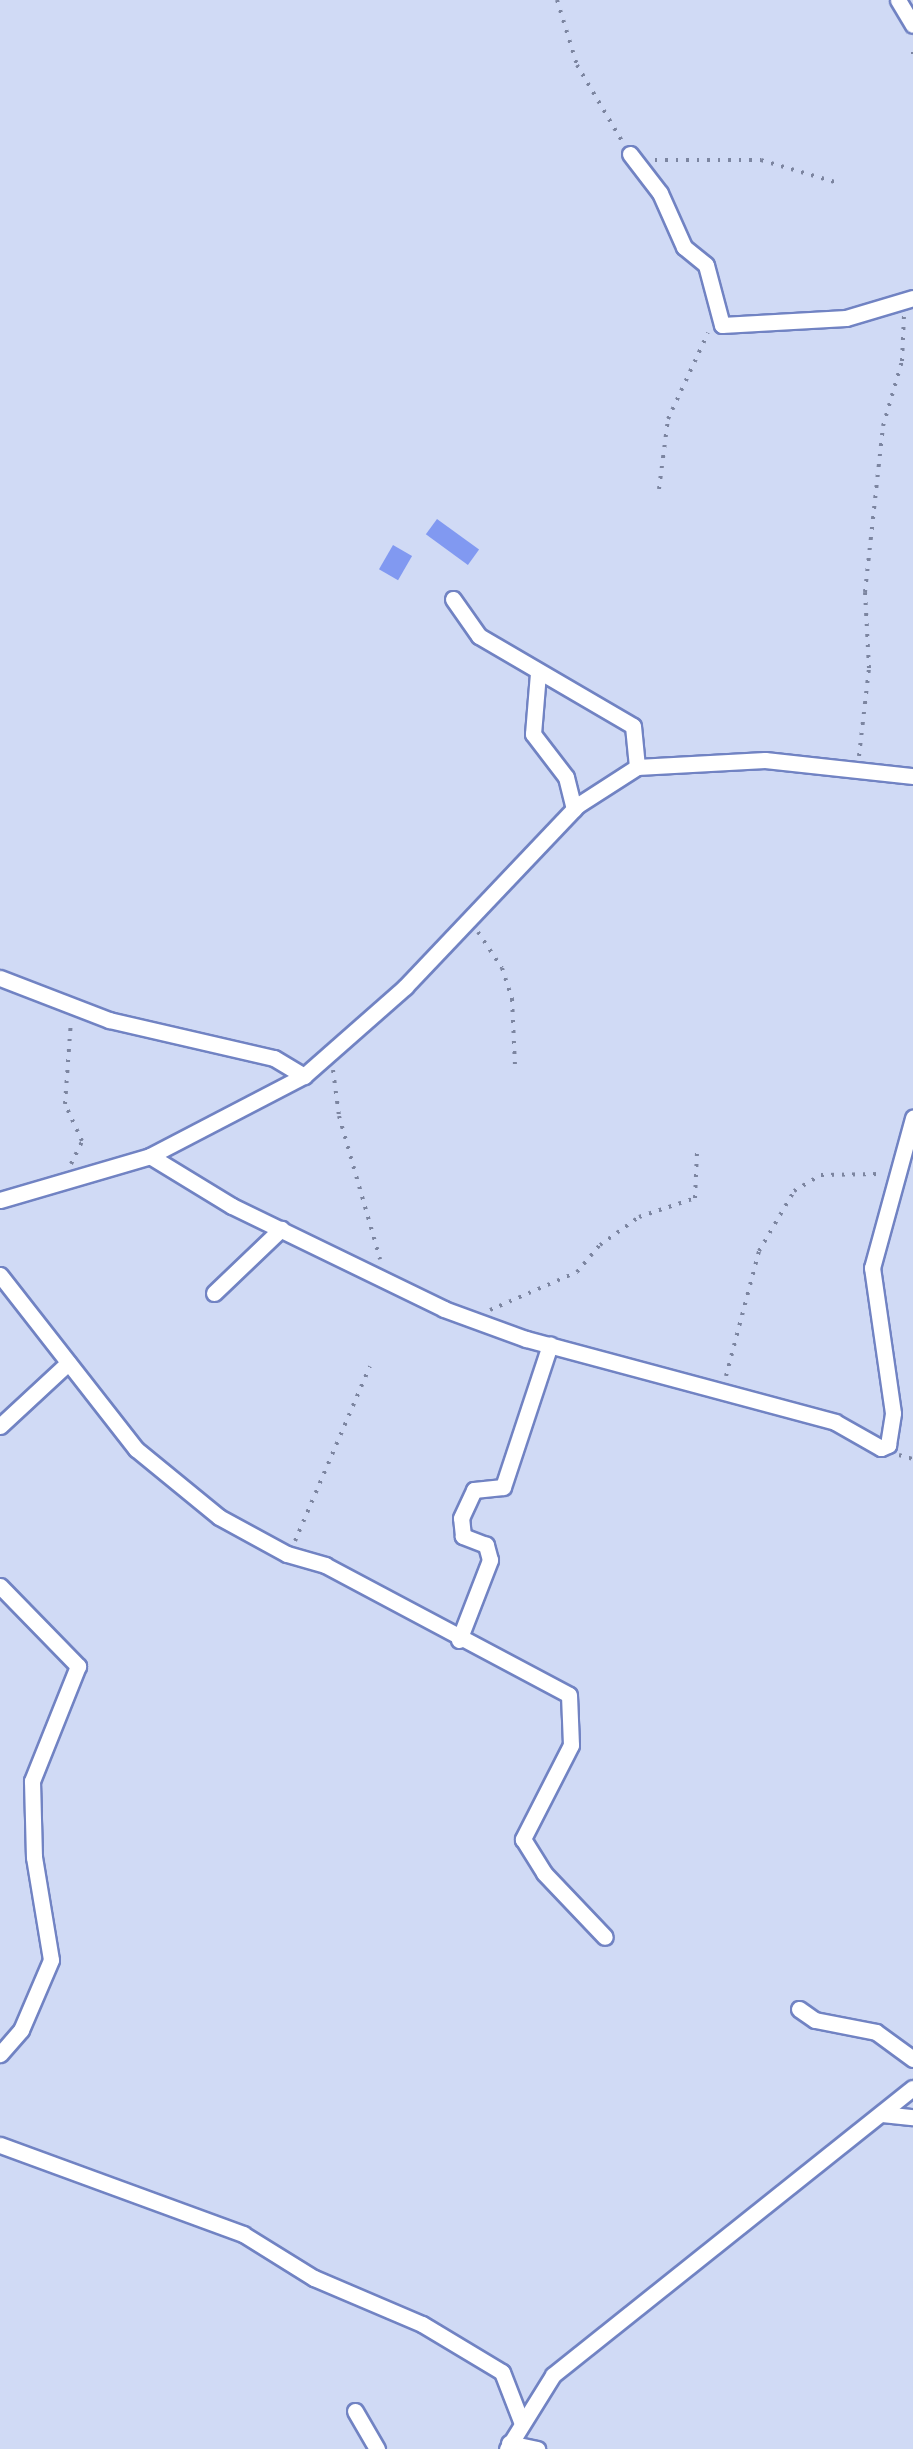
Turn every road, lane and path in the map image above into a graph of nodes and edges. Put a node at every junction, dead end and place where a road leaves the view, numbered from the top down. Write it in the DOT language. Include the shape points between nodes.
graph roads {
  1 [pos="557,0"];
  2 [pos="898,0"];
  3 [pos="913,25"];
  4 [pos="633,157"];
  5 [pos="835,182"];
  6 [pos="908,300"];
  7 [pos="718,320"];
  8 [pos="660,489"];
  9 [pos="453,599"];
  10 [pos="538,673"];
  11 [pos="637,767"];
  12 [pos="859,772"];
  13 [pos="913,776"];
  14 [pos="574,809"];
  15 [pos="470,919"];
  16 [pos="0,978"];
  17 [pos="69,1006"];
  18 [pos="332,1056"];
  19 [pos="515,1066"];
  20 [pos="304,1076"];
  21 [pos="913,1118"];
  22 [pos="697,1152"];
  23 [pos="150,1156"];
  24 [pos="897,1175"];
  25 [pos="58,1183"];
  26 [pos="0,1200"];
  27 [pos="280,1229"];
  28 [pos="0,1276"];
  29 [pos="388,1282"];
  30 [pos="214,1293"];
  31 [pos="7,1297"];
  32 [pos="472,1320"];
  33 [pos="550,1345"];
  34 [pos="68,1364"];
  35 [pos="370,1366"];
  36 [pos="723,1390"];
  37 [pos="0,1426"];
  38 [pos="287,1554"];
  39 [pos="0,1586"];
  40 [pos="460,1640"];
  41 [pos="605,1937"];
  42 [pos="799,2009"];
  43 [pos="0,2054"];
  44 [pos="913,2059"];
  45 [pos="913,2088"];
  46 [pos="882,2114"];
  47 [pos="913,2117"];
  48 [pos="0,2145"];
  49 [pos="355,2410"];
  50 [pos="520,2420"];
  51 [pos="508,2446"];
  52 [pos="377,2449"];
  53 [pos="537,2449"];
  1 -- 4 [label="path" via="577,64"];
  2 -- 3 [label="street"];
  4 -- 5 [label="path" via="761,160"];
  4 -- 7 [label="street" via="660,193 684,247 706,266"];
  6 -- 7 [label="street" via="829,320 726,327"];
  6 -- 12 [label="path" via="902,361 883,426 865,592 869,668"];
  7 -- 8 [label="path" via="668,419"];
  9 -- 10 [label="street" via="479,636"];
  10 -- 11 [label="street" via="634,726"];
  10 -- 14 [label="street" via="533,734 566,778"];
  11 -- 12 [label="street" via="765,760"];
  11 -- 14 [label="street"];
  12 -- 13 [label="street"];
  14 -- 15 [label="street"];
  15 -- 18 [label="street"];
  15 -- 19 [label="path" via="502,968 512,999"];
  16 -- 17 [label="street"];
  17 -- 20 [label="street" via="250,1051"];
  17 -- 25 [label="path" via="65,1104 82,1142"];
  18 -- 20 [label="street"];
  18 -- 29 [label="path" via="339,1116"];
  20 -- 23 [label="street"];
  21 -- 24 [label="street"];
  22 -- 32 [label="path" via="695,1198 639,1217 600,1244 577,1272"];
  23 -- 25 [label="street"];
  23 -- 27 [label="street"];
  24 -- 36 [label="path" via="821,1175 798,1185 759,1251"];
  24 -- 36 [label="street" via="872,1268 893,1413 886,1448 835,1422"];
  25 -- 26 [label="street"];
  27 -- 29 [label="street"];
  27 -- 30 [label="street"];
  28 -- 31 [label="street"];
  29 -- 32 [label="street"];
  31 -- 34 [label="street"];
  32 -- 33 [label="street"];
  33 -- 36 [label="street"];
  33 -- 40 [label="street" via="503,1487 474,1490 461,1518 463,1536 486,1546 490,1560"];
  34 -- 37 [label="street"];
  34 -- 38 [label="street" via="151,1465 219,1517"];
  35 -- 38 [label="path"];
  38 -- 40 [label="street" via="325,1564"];
  39 -- 43 [label="street" via="78,1666 32,1781 34,1856 51,1960 21,2030"];
  40 -- 41 [label="street" via="571,1698 571,1745 522,1839 544,1873"];
  42 -- 44 [label="street" via="815,2020 876,2032"];
  45 -- 46 [label="street"];
  46 -- 47 [label="street"];
  46 -- 50 [label="street" via="553,2375"];
  48 -- 50 [label="street" via="243,2234 314,2278 439,2333 502,2372"];
  49 -- 52 [label="street"];
  50 -- 51 [label="street"];
  51 -- 53 [label="street"];
}
